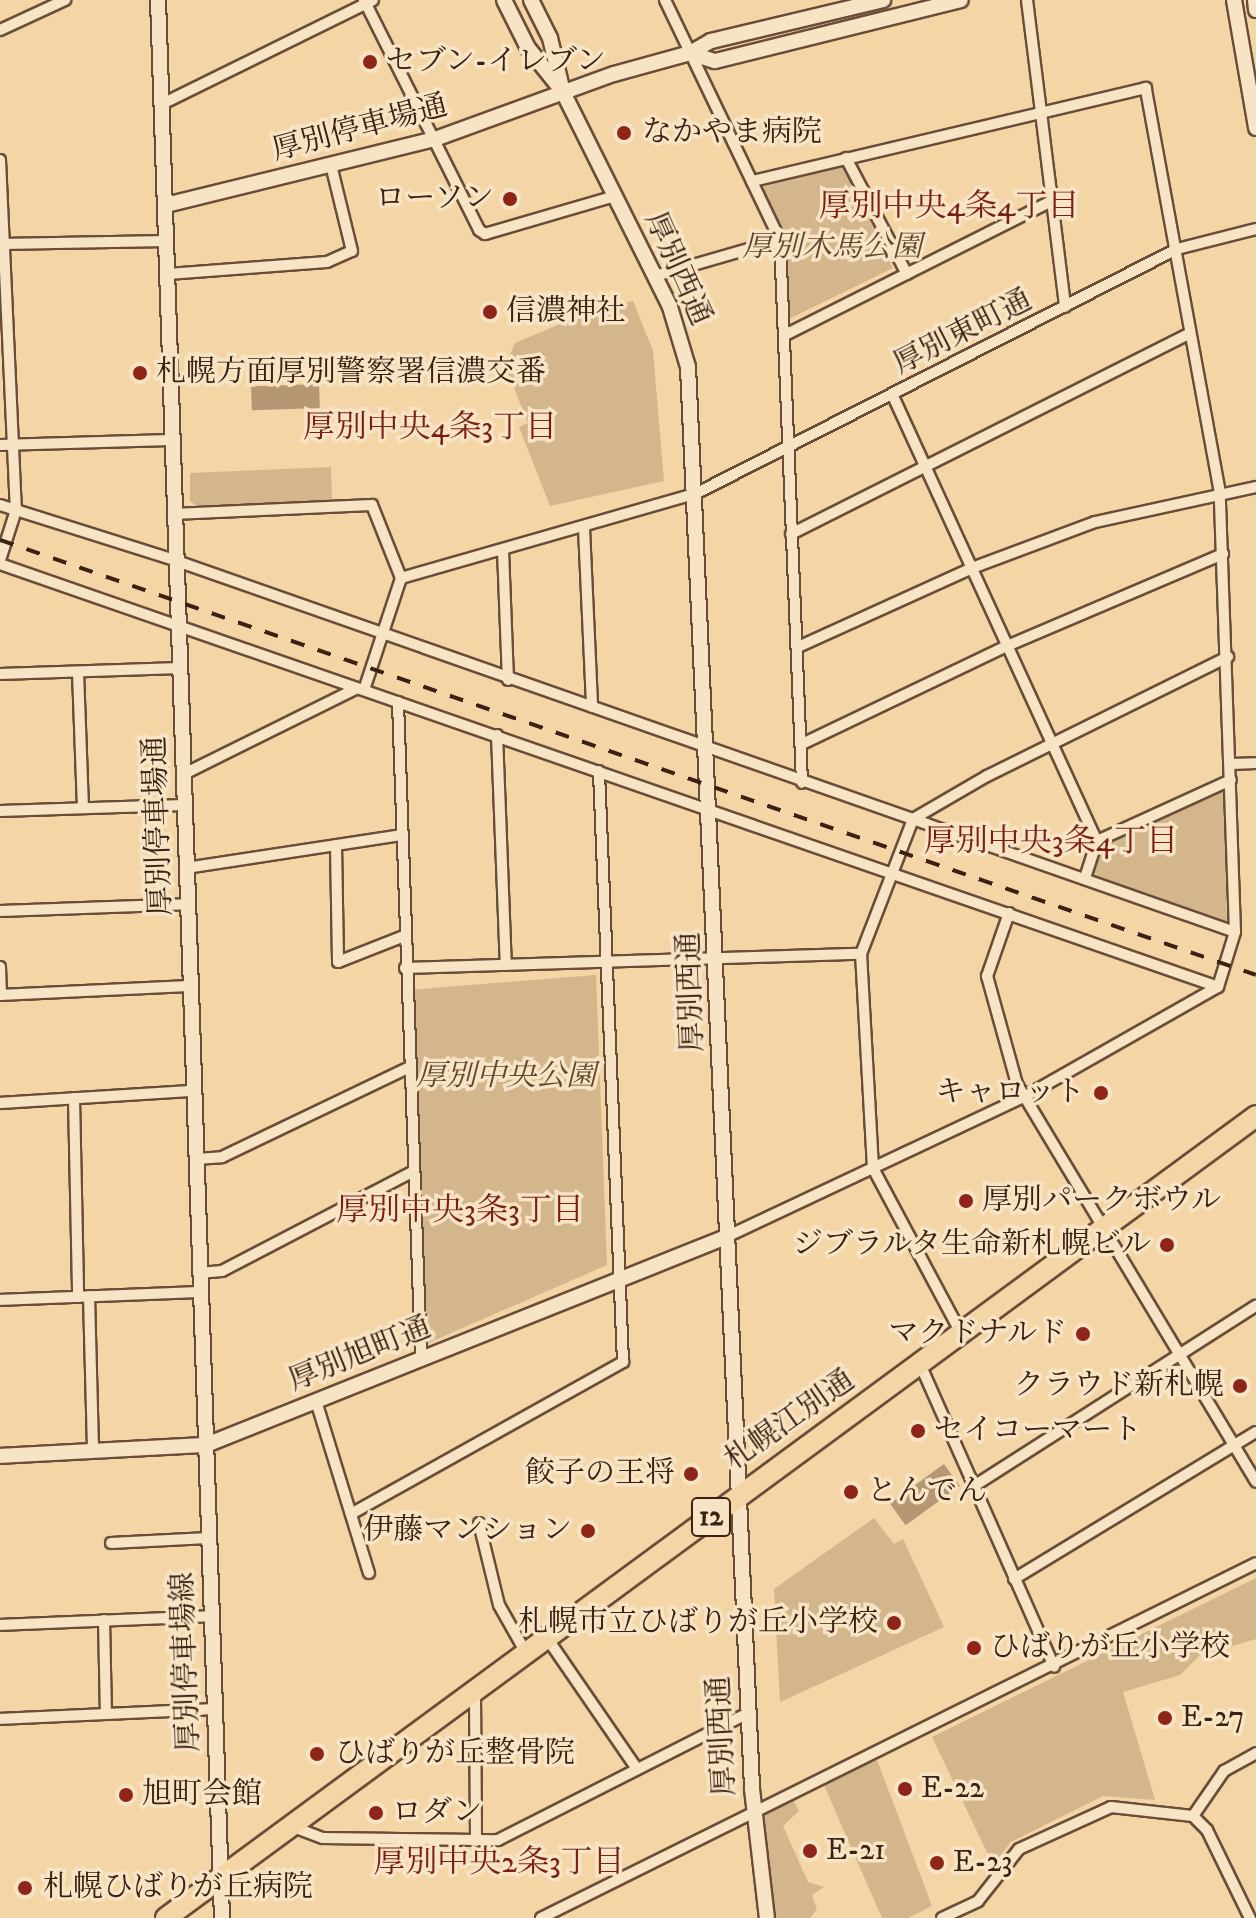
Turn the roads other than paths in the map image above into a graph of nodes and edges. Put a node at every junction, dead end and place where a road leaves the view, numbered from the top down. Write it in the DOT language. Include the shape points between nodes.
graph roads {
  1 [pos="65,0"];
  2 [pos="158,0"];
  3 [pos="504,0"];
  4 [pos="531,0"];
  5 [pos="665,0"];
  6 [pos="883,0"];
  7 [pos="961,0"];
  8 [pos="1027,0"];
  9 [pos="1234,0"];
  10 [pos="1255,0"];
  11 [pos="368,1"];
  12 [pos="1256,10"];
  13 [pos="0,30"];
  14 [pos="690,53"];
  15 [pos="563,92"];
  16 [pos="162,104"];
  17 [pos="1042,111"];
  18 [pos="1256,128"];
  19 [pos="435,139"];
  20 [pos="846,158"];
  21 [pos="0,160"];
  22 [pos="331,165"];
  23 [pos="752,181"];
  24 [pos="615,196"];
  25 [pos="1053,200"];
  26 [pos="166,205"];
  27 [pos="1256,229"];
  28 [pos="780,240"];
  29 [pos="167,241"];
  30 [pos="2,244"];
  31 [pos="1177,249"];
  32 [pos="168,274"];
  33 [pos="907,274"];
  34 [pos="655,276"];
  35 [pos="1065,307"];
  36 [pos="1189,334"];
  37 [pos="4,335"];
  38 [pos="785,335"];
  39 [pos="893,396"];
  40 [pos="170,440"];
  41 [pos="0,445"];
  42 [pos="14,445"];
  43 [pos="789,449"];
  44 [pos="924,467"];
  45 [pos="1256,487"];
  46 [pos="697,493"];
  47 [pos="1220,493"];
  48 [pos="0,505"];
  49 [pos="16,510"];
  50 [pos="173,514"];
  51 [pos="584,528"];
  52 [pos="791,534"];
  53 [pos="503,550"];
  54 [pos="1223,554"];
  55 [pos="174,560"];
  56 [pos="0,562"];
  57 [pos="972,568"];
  58 [pos="401,578"];
  59 [pos="176,625"];
  60 [pos="382,637"];
  61 [pos="1007,646"];
  62 [pos="798,647"];
  63 [pos="1228,657"];
  64 [pos="180,668"];
  65 [pos="78,672"];
  66 [pos="0,674"];
  67 [pos="508,680"];
  68 [pos="360,689"];
  69 [pos="398,702"];
  70 [pos="592,707"];
  71 [pos="497,735"];
  72 [pos="802,744"];
  73 [pos="1053,744"];
  74 [pos="708,749"];
  75 [pos="1256,763"];
  76 [pos="1231,764"];
  77 [pos="599,771"];
  78 [pos="184,774"];
  79 [pos="1231,780"];
  80 [pos="802,783"];
  81 [pos="184,805"];
  82 [pos="83,807"];
  83 [pos="711,810"];
  84 [pos="0,811"];
  85 [pos="913,819"];
  86 [pos="402,835"];
  87 [pos="1097,841"];
  88 [pos="336,845"];
  89 [pos="186,868"];
  90 [pos="892,872"];
  91 [pos="1085,879"];
  92 [pos="187,904"];
  93 [pos="0,911"];
  94 [pos="1009,913"];
  95 [pos="1235,932"];
  96 [pos="404,936"];
  97 [pos="861,954"];
  98 [pos="718,962"];
  99 [pos="605,964"];
  100 [pos="506,965"];
  101 [pos="0,967"];
  102 [pos="405,968"];
  103 [pos="189,986"];
  104 [pos="1218,987"];
  105 [pos="1,995"];
  106 [pos="408,1068"];
  107 [pos="193,1091"];
  108 [pos="1024,1097"];
  109 [pos="74,1098"];
  110 [pos="0,1103"];
  111 [pos="1256,1116"];
  112 [pos="196,1159"];
  113 [pos="873,1168"];
  114 [pos="412,1172"];
  115 [pos="1102,1228"];
  116 [pos="726,1237"];
  117 [pos="199,1273"];
  118 [pos="619,1279"];
  119 [pos="200,1292"];
  120 [pos="84,1296"];
  121 [pos="0,1300"];
  122 [pos="1256,1306"];
  123 [pos="961,1333"];
  124 [pos="1180,1355"];
  125 [pos="421,1358"];
  126 [pos="920,1364"];
  127 [pos="316,1401"];
  128 [pos="1256,1432"];
  129 [pos="206,1445"];
  130 [pos="1234,1445"];
  131 [pos="93,1451"];
  132 [pos="0,1456"];
  133 [pos="1256,1482"];
  134 [pos="974,1486"];
  135 [pos="738,1494"];
  136 [pos="351,1514"];
  137 [pos="479,1523"];
  138 [pos="208,1538"];
  139 [pos="111,1543"];
  140 [pos="1256,1563"];
  141 [pos="369,1573"];
  142 [pos="1014,1579"];
  143 [pos="211,1616"];
  144 [pos="104,1620"];
  145 [pos="0,1625"];
  146 [pos="547,1638"];
  147 [pos="526,1653"];
  148 [pos="1054,1667"];
  149 [pos="475,1694"];
  150 [pos="215,1709"];
  151 [pos="106,1713"];
  152 [pos="748,1713"];
  153 [pos="0,1719"];
  154 [pos="1256,1753"];
  155 [pos="637,1769"];
  156 [pos="753,1814"];
  157 [pos="1193,1816"];
  158 [pos="291,1826"];
  159 [pos="476,1841"];
  160 [pos="221,1877"];
  161 [pos="166,1918"];
  162 [pos="222,1918"];
  163 [pos="541,1918"];
  164 [pos="767,1918"];
  165 [pos="942,1918"];
  166 [pos="1250,1918"];
  1 -- 13 [label="street"];
  2 -- 16 [label="street, 厚別停車場通"];
  3 -- 15 [label="street, 厚別西通" via="528,48"];
  4 -- 15 [label="street, 厚別西通" via="550,38"];
  5 -- 14 [label="street"];
  6 -- 14 [label="street, 厚別停車場通" via="711,41"];
  7 -- 14 [label="street" via="715,61"];
  8 -- 17 [label="street"];
  9 -- 18 [label="street"];
  10 -- 12 [label="street"];
  11 -- 16 [label="street"];
  11 -- 19 [label="street"];
  14 -- 15 [label="street, 厚別停車場通"];
  14 -- 23 [label="street"];
  15 -- 19 [label="street, 厚別停車場通"];
  15 -- 24 [label="street, 厚別西通"];
  16 -- 26 [label="street, 厚別停車場通"];
  17 -- 20 [label="street"];
  17 -- 25 [label="street"];
  17 -- 31 [label="street" via="1146,88"];
  19 -- 22 [label="street, 厚別停車場通"];
  19 -- 24 [label="street" via="485,234"];
  20 -- 23 [label="street"];
  20 -- 33 [label="street"];
  21 -- 30 [label="street"];
  22 -- 26 [label="street, 厚別停車場通"];
  22 -- 32 [label="street" via="352,251 327,262"];
  23 -- 28 [label="street"];
  24 -- 34 [label="street, 厚別西通"];
  25 -- 33 [label="street"];
  25 -- 35 [label="street"];
  26 -- 29 [label="street, 厚別停車場通"];
  27 -- 31 [label="street, 厚別東町通"];
  28 -- 34 [label="street"];
  28 -- 38 [label="street"];
  29 -- 30 [label="street"];
  29 -- 32 [label="street, 厚別停車場通"];
  30 -- 37 [label="street"];
  31 -- 35 [label="street, 厚別東町通"];
  31 -- 36 [label="street"];
  32 -- 40 [label="street, 厚別停車場通"];
  33 -- 38 [label="street"];
  34 -- 46 [label="street, 厚別西通" via="688,367"];
  35 -- 39 [label="street, 厚別東町通"];
  36 -- 44 [label="street"];
  36 -- 47 [label="street"];
  37 -- 42 [label="street"];
  38 -- 43 [label="street"];
  39 -- 43 [label="street, 厚別東町通"];
  39 -- 44 [label="street"];
  40 -- 42 [label="street"];
  40 -- 50 [label="street, 厚別停車場通"];
  41 -- 42 [label="street"];
  42 -- 49 [label="street"];
  43 -- 46 [label="street, 厚別東町通"];
  43 -- 52 [label="street"];
  44 -- 52 [label="street"];
  44 -- 57 [label="street"];
  45 -- 47 [label="street"];
  46 -- 51 [label="street, 厚別東町通"];
  46 -- 74 [label="street, 厚別西通"];
  47 -- 54 [label="street"];
  47 -- 57 [label="street" via="1095,522"];
  48 -- 49 [label="street"];
  49 -- 55 [label="street"];
  49 -- 56 [label="street"];
  50 -- 55 [label="street, 厚別停車場通"];
  50 -- 58 [label="street" via="372,505"];
  51 -- 53 [label="street, 厚別東町通"];
  51 -- 70 [label="street"];
  52 -- 62 [label="street"];
  53 -- 58 [label="street, 厚別東町通"];
  53 -- 67 [label="street"];
  54 -- 61 [label="street"];
  54 -- 63 [label="street"];
  55 -- 59 [label="street, 厚別停車場通"];
  55 -- 60 [label="street"];
  56 -- 59 [label="street"];
  57 -- 61 [label="street"];
  57 -- 62 [label="street"];
  58 -- 60 [label="street"];
  59 -- 64 [label="street, 厚別停車場通"];
  59 -- 68 [label="street"];
  60 -- 67 [label="street"];
  60 -- 68 [label="street"];
  61 -- 72 [label="street"];
  61 -- 73 [label="street"];
  62 -- 72 [label="street"];
  63 -- 73 [label="street"];
  63 -- 76 [label="street"];
  64 -- 65 [label="street"];
  64 -- 78 [label="street, 厚別停車場通"];
  65 -- 66 [label="street"];
  65 -- 82 [label="street"];
  67 -- 70 [label="street"];
  68 -- 69 [label="street"];
  68 -- 78 [label="street"];
  69 -- 71 [label="street"];
  69 -- 86 [label="street"];
  70 -- 74 [label="street"];
  71 -- 77 [label="street"];
  71 -- 100 [label="street"];
  72 -- 80 [label="street"];
  73 -- 85 [label="street"];
  73 -- 87 [label="street"];
  74 -- 80 [label="street"];
  74 -- 83 [label="street, 厚別西通"];
  75 -- 76 [label="street"];
  76 -- 79 [label="street"];
  77 -- 83 [label="street"];
  77 -- 99 [label="street"];
  78 -- 81 [label="street, 厚別停車場通"];
  79 -- 87 [label="street"];
  79 -- 95 [label="street"];
  80 -- 85 [label="street"];
  81 -- 82 [label="street"];
  81 -- 89 [label="street, 厚別停車場通"];
  82 -- 84 [label="street"];
  83 -- 90 [label="street"];
  83 -- 98 [label="street, 厚別西通"];
  85 -- 90 [label="street"];
  85 -- 91 [label="street"];
  86 -- 88 [label="street"];
  86 -- 96 [label="street"];
  87 -- 91 [label="street"];
  88 -- 89 [label="street"];
  88 -- 96 [label="street" via="338,962"];
  89 -- 92 [label="street, 厚別停車場通"];
  90 -- 94 [label="street"];
  90 -- 97 [label="street"];
  91 -- 95 [label="street"];
  92 -- 93 [label="street"];
  92 -- 103 [label="street, 厚別停車場通"];
  94 -- 104 [label="street"];
  94 -- 108 [label="street" via="987,976"];
  95 -- 104 [label="street"];
  96 -- 102 [label="street"];
  97 -- 98 [label="street"];
  97 -- 113 [label="street"];
  98 -- 99 [label="street"];
  98 -- 116 [label="street, 厚別西通"];
  99 -- 100 [label="street"];
  99 -- 118 [label="street"];
  100 -- 102 [label="street"];
  101 -- 105 [label="street"];
  102 -- 106 [label="street"];
  103 -- 105 [label="street"];
  103 -- 107 [label="street, 厚別停車場通"];
  104 -- 108 [label="street"];
  106 -- 112 [label="street" via="222,1157"];
  106 -- 114 [label="street"];
  107 -- 109 [label="street"];
  107 -- 112 [label="street, 厚別停車場通"];
  108 -- 113 [label="street"];
  108 -- 115 [label="street"];
  109 -- 110 [label="street"];
  109 -- 120 [label="street"];
  111 -- 115 [label="highway, 札幌江別通 / 12"];
  112 -- 117 [label="street, 厚別停車場通"];
  113 -- 116 [label="street"];
  113 -- 123 [label="street"];
  114 -- 117 [label="street" via="222,1271"];
  114 -- 125 [label="street"];
  115 -- 123 [label="highway, 札幌江別通 / 12"];
  115 -- 124 [label="street"];
  116 -- 118 [label="street, 厚別旭町通"];
  116 -- 135 [label="street, 厚別西通"];
  117 -- 119 [label="street, 厚別停車場通"];
  118 -- 125 [label="street, 厚別旭町通"];
  118 -- 136 [label="street" via="623,1362"];
  119 -- 120 [label="street"];
  119 -- 129 [label="street, 厚別停車場通"];
  120 -- 121 [label="street"];
  120 -- 131 [label="street"];
  122 -- 124 [label="street"];
  123 -- 126 [label="highway, 札幌江別通 / 12"];
  124 -- 130 [label="street"];
  124 -- 134 [label="street"];
  125 -- 127 [label="street, 厚別旭町通"];
  126 -- 134 [label="street"];
  126 -- 135 [label="highway, 札幌江別通 / 12"];
  127 -- 129 [label="street, 厚別旭町通"];
  127 -- 136 [label="street"];
  128 -- 130 [label="street"];
  129 -- 131 [label="street, 厚別旭町通"];
  129 -- 138 [label="street, 厚別停車場線"];
  130 -- 133 [label="street"];
  130 -- 142 [label="street"];
  131 -- 132 [label="street, 厚別旭町通"];
  134 -- 142 [label="street"];
  135 -- 146 [label="highway, 札幌江別通 / 12"];
  135 -- 152 [label="street, 厚別西通"];
  136 -- 141 [label="street"];
  137 -- 147 [label="street" via="499,1605"];
  138 -- 139 [label="street"];
  138 -- 143 [label="street, 厚別停車場線"];
  140 -- 148 [label="street"];
  142 -- 148 [label="street"];
  143 -- 144 [label="street"];
  143 -- 150 [label="street, 厚別停車場線"];
  144 -- 145 [label="street"];
  144 -- 151 [label="street"];
  146 -- 147 [label="highway, 札幌江別通 / 12"];
  146 -- 155 [label="street"];
  147 -- 149 [label="highway, 札幌江別通 / 12"];
  148 -- 156 [label="street"];
  149 -- 158 [label="highway, 札幌江別通 / 12"];
  149 -- 159 [label="street"];
  150 -- 151 [label="street"];
  150 -- 160 [label="street, 厚別停車場線"];
  151 -- 153 [label="street"];
  152 -- 155 [label="street"];
  152 -- 156 [label="street, 厚別西通"];
  154 -- 157 [label="street" via="1224,1771"];
  155 -- 159 [label="street" via="498,1840"];
  156 -- 163 [label="street"];
  156 -- 164 [label="street, 厚別西通"];
  157 -- 165 [label="street" via="1111,1807 1089,1814 1019,1849 978,1901"];
  157 -- 166 [label="street" via="1207,1830"];
  158 -- 159 [label="street" via="323,1838"];
  158 -- 160 [label="highway, 札幌江別通 / 12"];
  160 -- 161 [label="highway, 札幌江別通 / 12"];
  160 -- 162 [label="street"];
}
